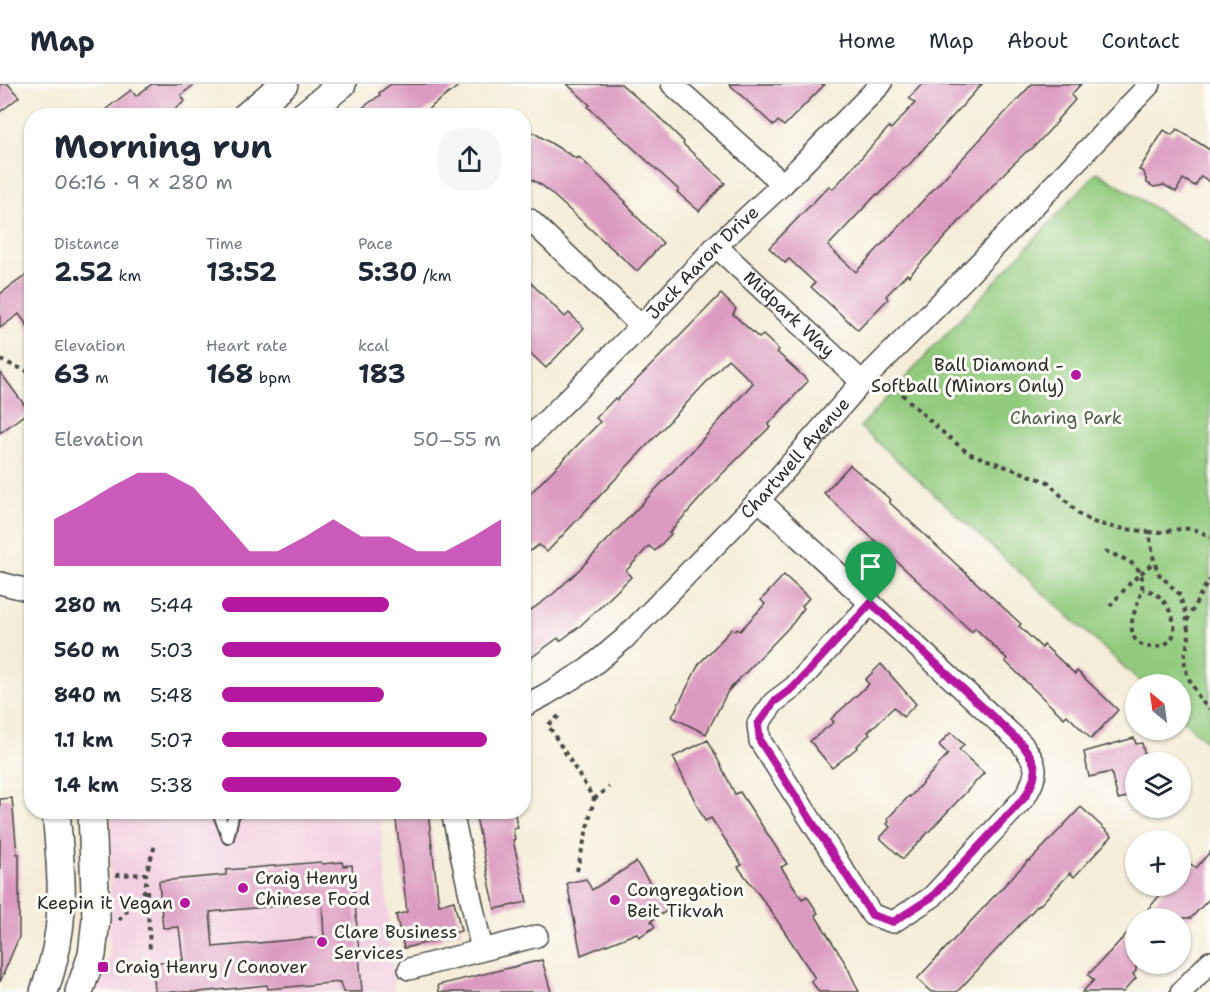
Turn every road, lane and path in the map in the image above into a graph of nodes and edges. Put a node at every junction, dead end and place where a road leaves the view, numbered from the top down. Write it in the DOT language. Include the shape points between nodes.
graph roads {
  1 [pos="284,84"];
  2 [pos="342,84"];
  3 [pos="672,84"];
  4 [pos="881,84"];
  5 [pos="1150,84"];
  6 [pos="256,108"];
  7 [pos="313,108"];
  8 [pos="783,184"];
  9 [pos="531,221"];
  10 [pos="716,246"];
  11 [pos="641,326"];
  12 [pos="0,360"];
  13 [pos="24,370"];
  14 [pos="862,382"];
  15 [pos="531,436"];
  16 [pos="759,500"];
  17 [pos="1149,532"];
  18 [pos="1210,538"];
  19 [pos="1105,551"];
  20 [pos="1154,561"];
  21 [pos="1141,573"];
  22 [pos="1210,580"];
  23 [pos="0,583"];
  24 [pos="24,589"];
  25 [pos="1143,589"];
  26 [pos="871,603"];
  27 [pos="1110,606"];
  28 [pos="1187,622"];
  29 [pos="531,702"];
  30 [pos="1210,709"];
  31 [pos="559,716"];
  32 [pos="609,787"];
  33 [pos="594,799"];
  34 [pos="56,819"];
  35 [pos="92,819"];
  36 [pos="221,819"];
  37 [pos="232,819"];
  38 [pos="454,819"];
  39 [pos="155,845"];
  40 [pos="578,871"];
  41 [pos="94,876"];
  42 [pos="147,889"];
  43 [pos="537,936"];
  44 [pos="150,950"];
  45 [pos="482,950"];
  46 [pos="1210,962"];
  47 [pos="409,969"];
  48 [pos="44,992"];
  49 [pos="79,992"];
  50 [pos="1181,992"];
  1 -- 6 [label="street"];
  2 -- 7 [label="street"];
  3 -- 8 [label="street"];
  4 -- 8 [label="street, Jack Aaron Drive"];
  5 -- 14 [label="street, Chartwell Avenue"];
  8 -- 10 [label="street, Jack Aaron Drive"];
  9 -- 11 [label="street"];
  10 -- 11 [label="street, Jack Aaron Drive"];
  10 -- 14 [label="street, Midpark Way"];
  11 -- 15 [label="street, Jack Aaron Drive"];
  12 -- 13 [label="path"];
  14 -- 16 [label="street, Chartwell Avenue"];
  14 -- 17 [label="path" via="891,384 968,453 1048,482 1080,515 1093,522"];
  16 -- 26 [label="street"];
  16 -- 29 [label="street, Chartwell Avenue" via="624,639 588,669"];
  17 -- 18 [label="path" via="1190,528"];
  17 -- 20 [label="path"];
  19 -- 21 [label="path" via="1133,564"];
  20 -- 21 [label="path"];
  20 -- 28 [label="path" via="1159,574 1179,594"];
  21 -- 25 [label="path"];
  21 -- 27 [label="path"];
  22 -- 28 [label="path"];
  23 -- 24 [label="street"];
  25 -- 25 [label="path" via="1132,620 1132,633 1142,645 1152,648 1172,638 1175,628 1169,610 1157,594"];
  26 -- 26 [label="street" via="794,687 774,702 758,724 760,741 872,915 893,922 932,897 1025,797 1036,777 1033,758 1021,743"];
  28 -- 30 [label="path" via="1187,675"];
  31 -- 33 [label="path" via="548,725"];
  32 -- 33 [label="path"];
  33 -- 40 [label="path"];
  34 -- 48 [label="street" via="62,900 60,933"];
  35 -- 41 [label="street"];
  36 -- 37 [label="lane" via="228,838"];
  38 -- 45 [label="street"];
  39 -- 41 [label="path" via="146,874"];
  41 -- 49 [label="street" via="96,920 92,955"];
  42 -- 44 [label="path"];
  43 -- 45 [label="street"];
  45 -- 47 [label="street"];
  46 -- 50 [label="street"];
}
